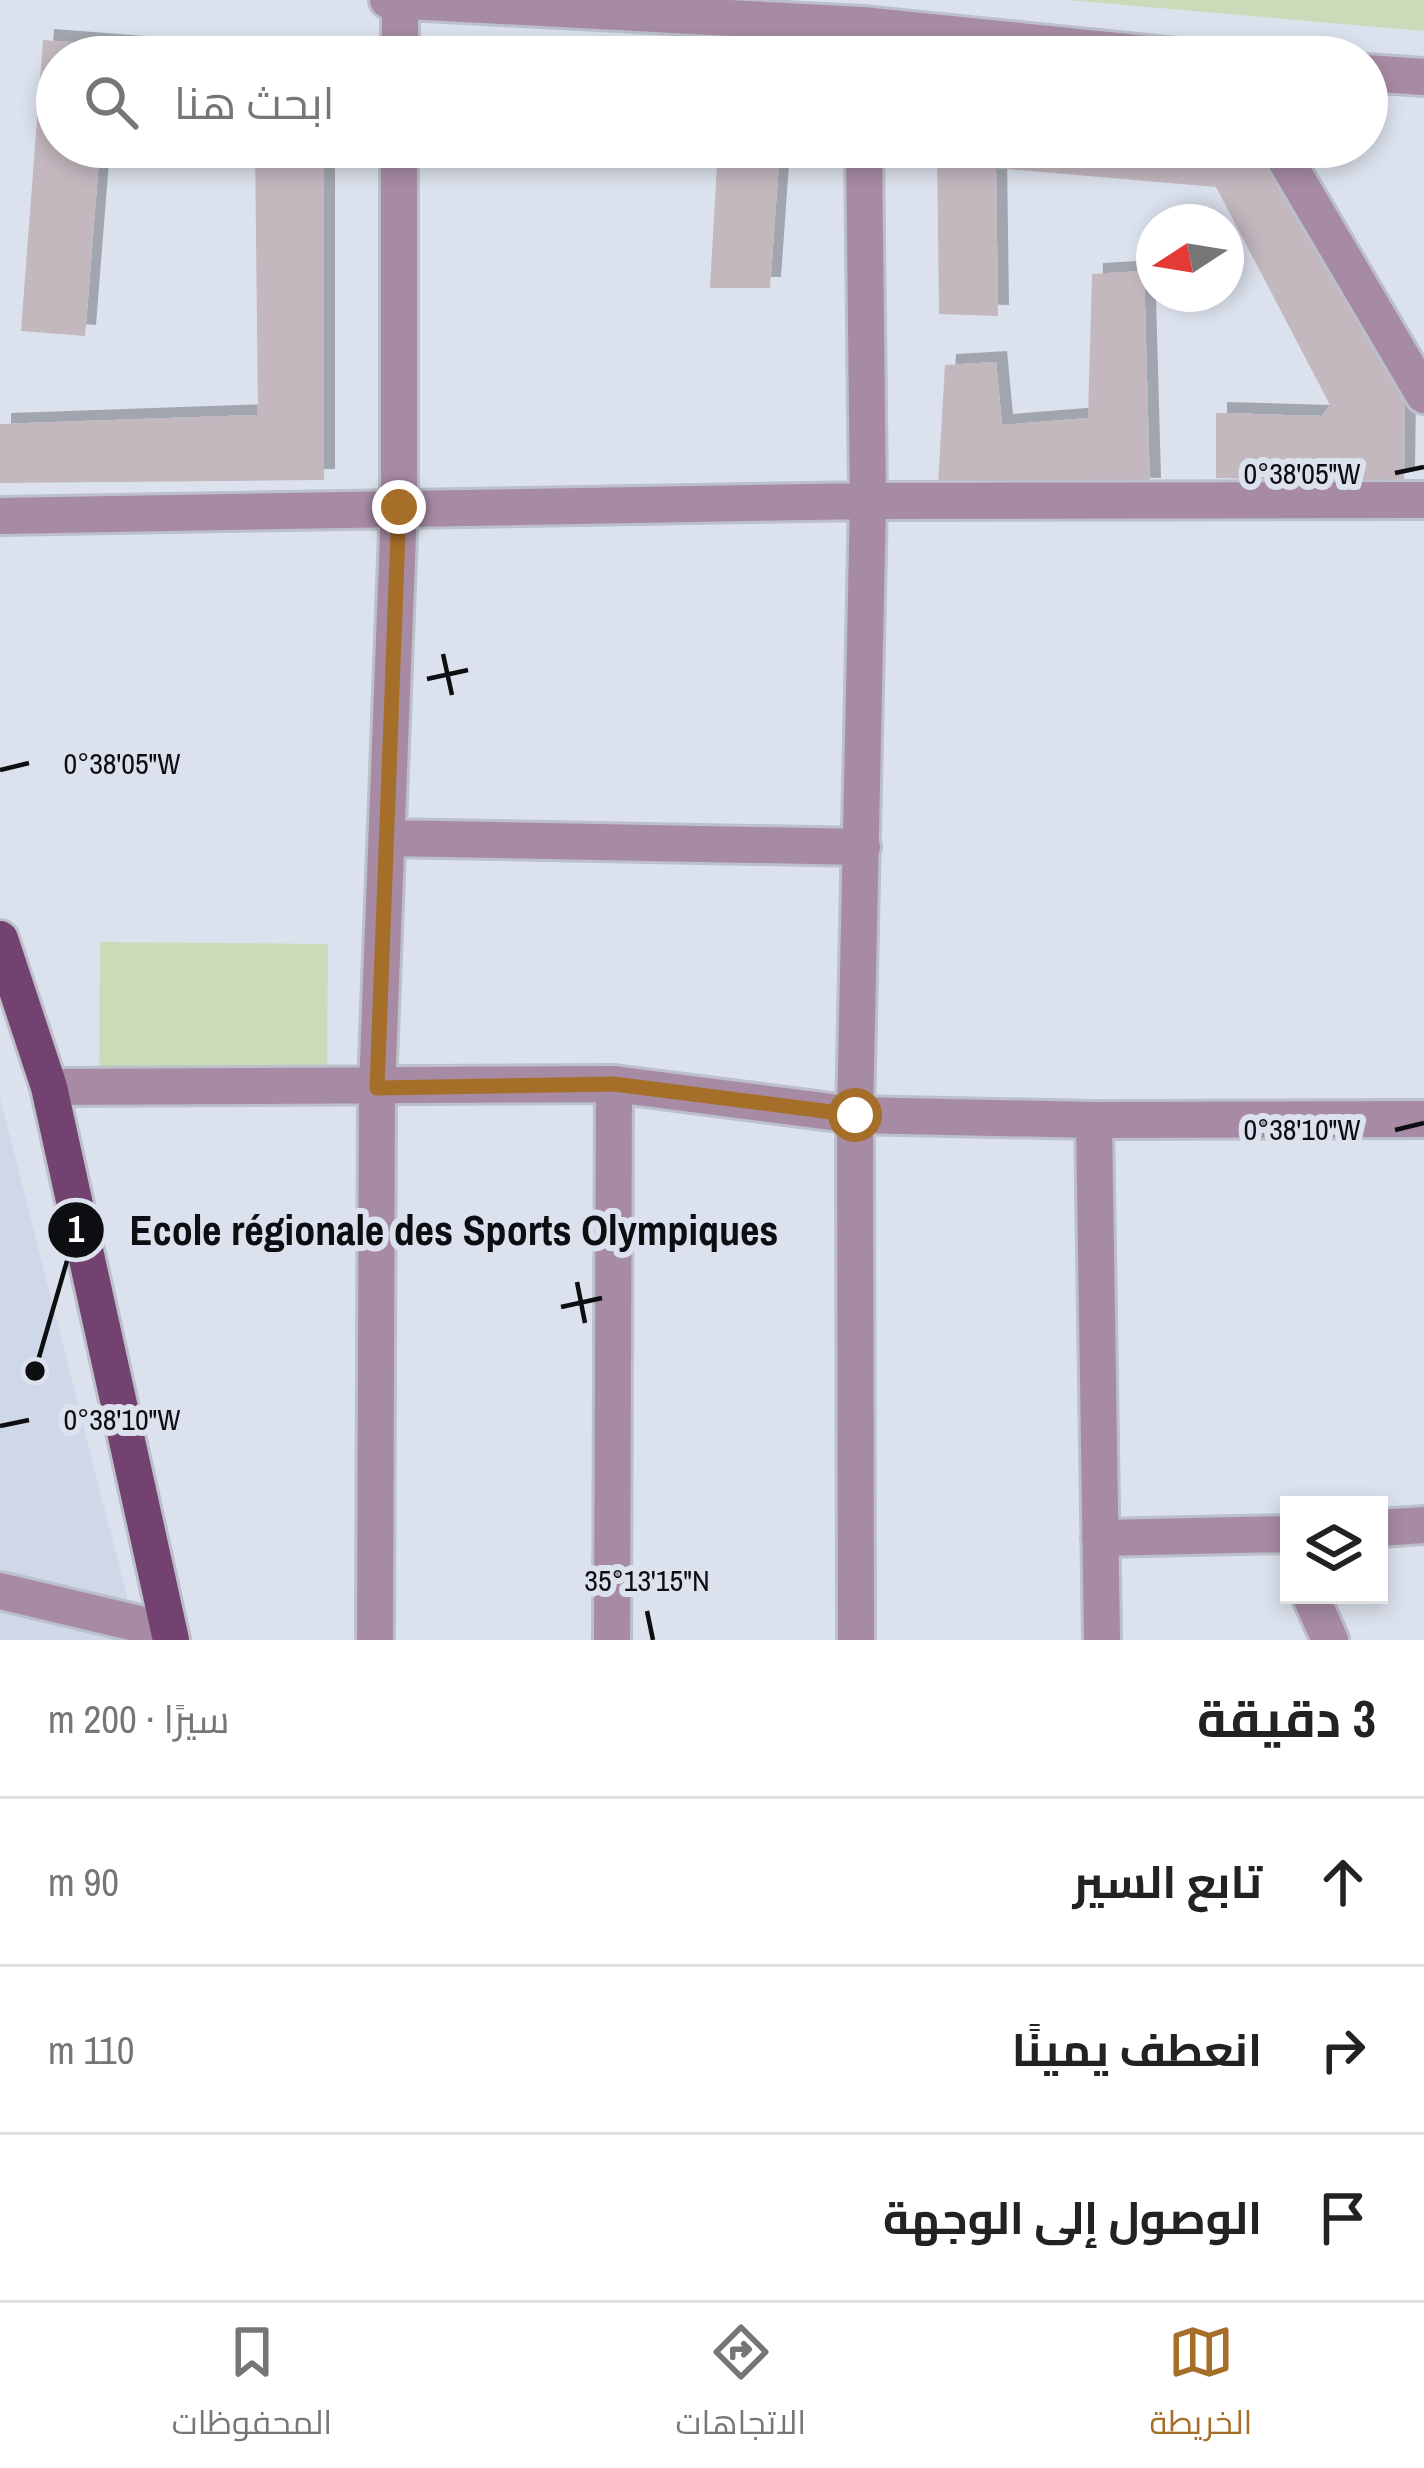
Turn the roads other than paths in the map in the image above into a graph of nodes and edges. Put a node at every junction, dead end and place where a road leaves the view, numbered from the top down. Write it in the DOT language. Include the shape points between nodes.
graph roads {
  1 [pos="388,0"];
  2 [pos="400,1"];
  3 [pos="685,7"];
  4 [pos="400,36"];
  5 [pos="836,36"];
  6 [pos="1388,74"];
  7 [pos="1424,77"];
  8 [pos="399,168"];
  9 [pos="864,168"];
  10 [pos="1290,168"];
  11 [pos="1424,395"];
  12 [pos="1424,500"];
  13 [pos="868,501"];
  14 [pos="399,507"];
  15 [pos="0,516"];
  16 [pos="388,838"];
  17 [pos="862,847"];
  18 [pos="0,939"];
  19 [pos="614,1084"];
  20 [pos="49,1087"];
  21 [pos="377,1088"];
  22 [pos="855,1115"];
  23 [pos="1424,1119"];
  24 [pos="1094,1120"];
  25 [pos="1424,1525"];
  26 [pos="1388,1527"];
  27 [pos="1100,1538"];
  28 [pos="1280,1539"];
  29 [pos="0,1591"];
  30 [pos="1314,1604"];
  31 [pos="170,1636"];
  32 [pos="375,1640"];
  33 [pos="612,1640"];
  34 [pos="856,1640"];
  35 [pos="1102,1640"];
  36 [pos="1330,1640"];
  1 -- 2 [label="street"];
  2 -- 3 [label="street"];
  2 -- 4 [label="street"];
  3 -- 5 [label="street"];
  6 -- 7 [label="street"];
  8 -- 14 [label="street"];
  9 -- 13 [label="street"];
  10 -- 11 [label="street"];
  12 -- 13 [label="street"];
  13 -- 14 [label="street"];
  13 -- 17 [label="street"];
  14 -- 15 [label="street"];
  14 -- 16 [label="street"];
  16 -- 17 [label="street"];
  16 -- 21 [label="street"];
  17 -- 22 [label="street"];
  18 -- 20 [label="main road"];
  19 -- 21 [label="street"];
  19 -- 22 [label="street"];
  19 -- 33 [label="street"];
  20 -- 21 [label="street"];
  20 -- 31 [label="main road"];
  21 -- 32 [label="street"];
  22 -- 24 [label="street"];
  22 -- 34 [label="street"];
  23 -- 24 [label="street"];
  24 -- 27 [label="street"];
  25 -- 26 [label="street"];
  27 -- 28 [label="street"];
  27 -- 35 [label="street"];
  29 -- 31 [label="street"];
  30 -- 36 [label="street"];
}
